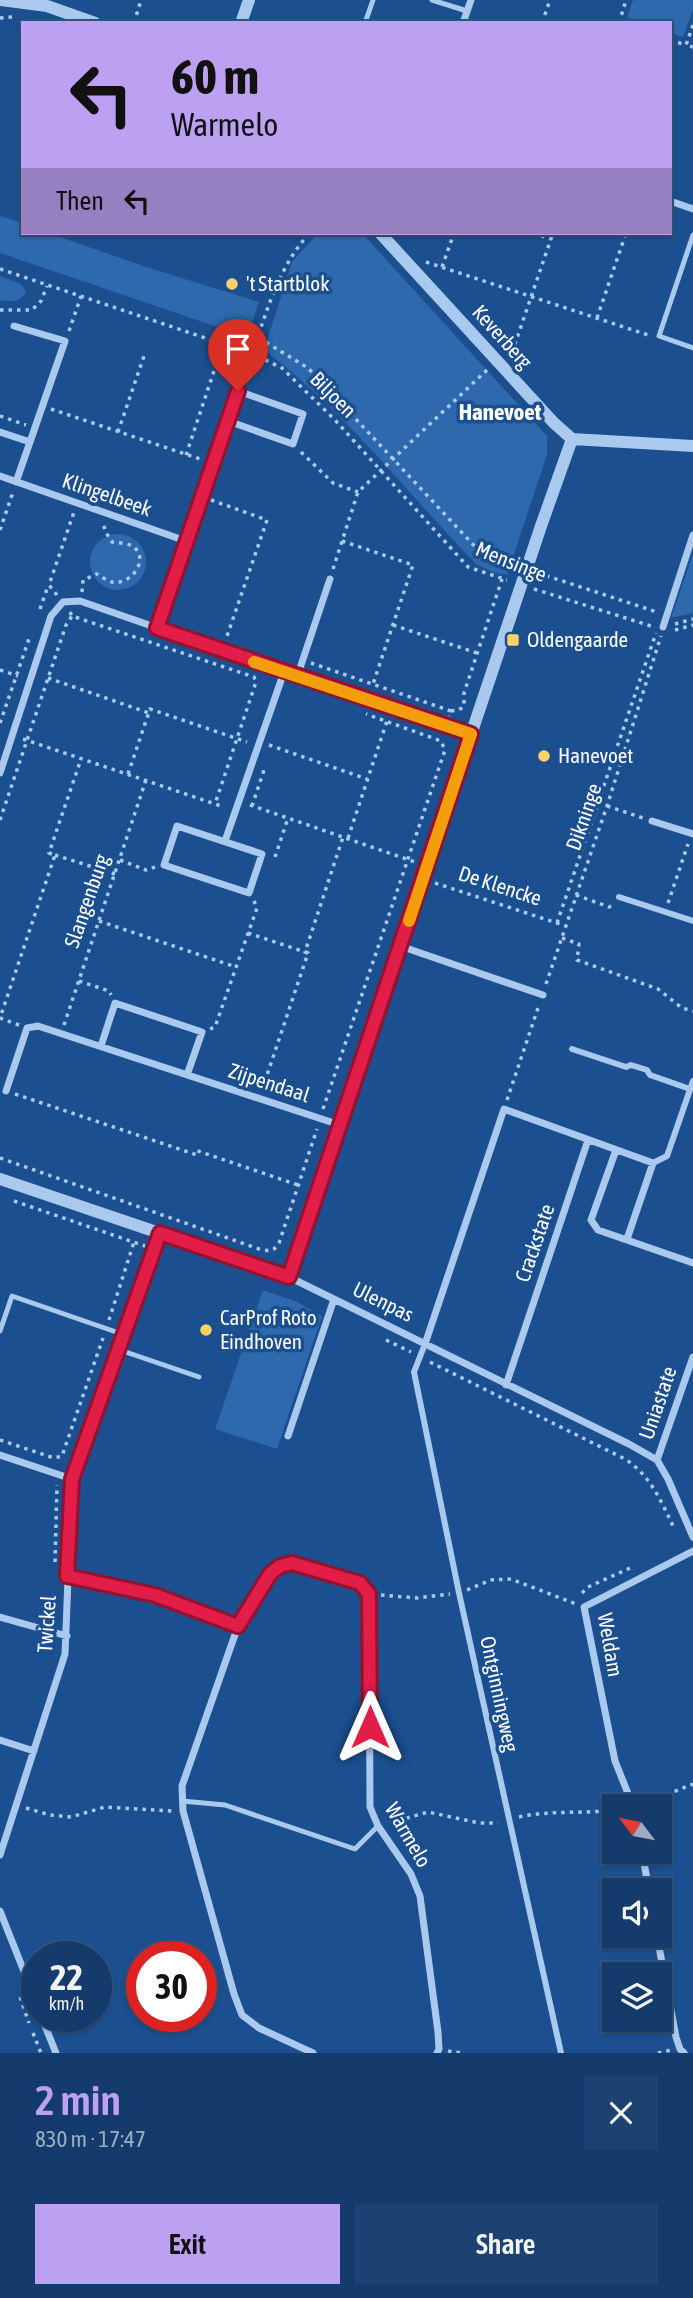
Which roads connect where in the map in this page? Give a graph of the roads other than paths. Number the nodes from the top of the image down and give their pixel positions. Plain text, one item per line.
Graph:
1 (0, 0) edge
2 (249, 0) edge
3 (373, 0) edge
4 (432, 0) edge
5 (471, 0) edge
6 (42, 3) edge
7 (467, 11) junction
8 (90, 21) edge
9 (242, 21) edge
10 (366, 21) edge
11 (464, 21) edge
12 (672, 202) edge
13 (693, 209) edge
14 (382, 235) edge
15 (693, 235) edge
16 (14, 326) dead end
17 (693, 348) edge
18 (228, 421) junction
19 (0, 432) edge
20 (572, 439) junction
21 (30, 442) junction
22 (693, 446) edge
23 (0, 476) edge
24 (16, 482) junction
25 (693, 535) edge
26 (186, 541) junction
27 (330, 579) road end
28 (660, 626) road end
29 (157, 628) junction
30 (284, 673) junction
31 (297, 677) junction
32 (471, 734) junction
33 (4, 751) edge
34 (0, 773) edge
35 (652, 821) road end
36 (692, 834) edge
37 (225, 841) junction
38 (619, 897) road end
39 (693, 921) edge
40 (400, 946) junction
41 (543, 995) road end
42 (100, 1046) junction
43 (572, 1049) dead end
44 (187, 1075) junction
45 (693, 1081) edge
46 (690, 1089) junction
47 (6, 1091) road end
48 (340, 1125) junction
49 (588, 1140) junction
50 (616, 1150) junction
51 (653, 1163) junction
52 (0, 1179) edge
53 (160, 1233) junction
54 (627, 1239) junction
55 (693, 1263) edge
56 (289, 1277) junction
57 (334, 1299) junction
58 (0, 1331) edge
59 (122, 1334) junction
60 (425, 1344) junction
61 (117, 1349) junction
62 (693, 1357) edge
63 (199, 1377) dead end
64 (506, 1385) junction
65 (288, 1436) dead end
66 (0, 1455) edge
67 (657, 1460) junction
68 (72, 1479) junction
69 (693, 1537) edge
70 (693, 1551) edge
71 (67, 1576) junction
72 (0, 1616) edge
73 (238, 1626) junction
74 (67, 1636) junction
75 (0, 1740) edge
76 (34, 1751) junction
77 (631, 1794) edge
78 (182, 1801) junction
79 (378, 1826) junction
80 (0, 1855) edge
81 (0, 1911) edge
82 (659, 1948) edge
83 (21, 1964) edge
84 (47, 2032) edge
85 (56, 2053) edge
86 (313, 2053) edge
87 (437, 2053) edge
88 (561, 2053) edge
89 (684, 2053) edge

1 - 6 street
2 - 9 street
3 - 10 lane
4 - 7 lane
5 - 7 street
6 - 8 street
7 - 11 street
12 - 13 street
14 - 20 street, Keverberg
15 - 17 lane
16 - 21 street
18 - 18 street
18 - 26 street
19 - 21 street
20 - 22 street
20 - 32 street
21 - 24 street
23 - 24 street, Klingelbeek
24 - 26 street, Klingelbeek
25 - 28 street
26 - 29 street
27 - 31 street
29 - 30 street
29 - 33 street
30 - 31 street
30 - 37 street
31 - 32 street
32 - 40 street
33 - 34 street
35 - 36 street
37 - 37 street
38 - 39 street
40 - 41 street
40 - 48 street
42 - 44 street, Zijpendaal
42 - 44 street
42 - 47 street, Zijpendaal
43 - 46 street
44 - 48 street, Zijpendaal
45 - 46 street
46 - 51 street
48 - 56 street
49 - 50 street
49 - 60 street
49 - 64 street, Crackstate
50 - 51 street
50 - 54 street
51 - 54 street
52 - 53 street, Ulenpas
53 - 56 street, Ulenpas
53 - 59 street, Twickel
54 - 55 street
56 - 57 street, Ulenpas
57 - 60 street, Ulenpas
57 - 65 street
58 - 59 lane
59 - 61 street, Twickel
60 - 64 street, Ulenpas
60 - 88 street, Ontginningweg
61 - 63 lane
61 - 68 street, Twickel
62 - 67 street, Uniastate
64 - 67 street, Ulenpas
66 - 68 street
67 - 69 street
68 - 71 street, Twickel
70 - 77 street, Weldam
71 - 73 street
71 - 74 street, Twickel
72 - 74 street
73 - 78 street
73 - 79 street, Warmelo
74 - 76 street, Twickel
75 - 76 street
76 - 80 street, Twickel
78 - 79 lane
78 - 86 street
79 - 87 street, Warmelo
81 - 83 street
82 - 89 street
84 - 85 street

